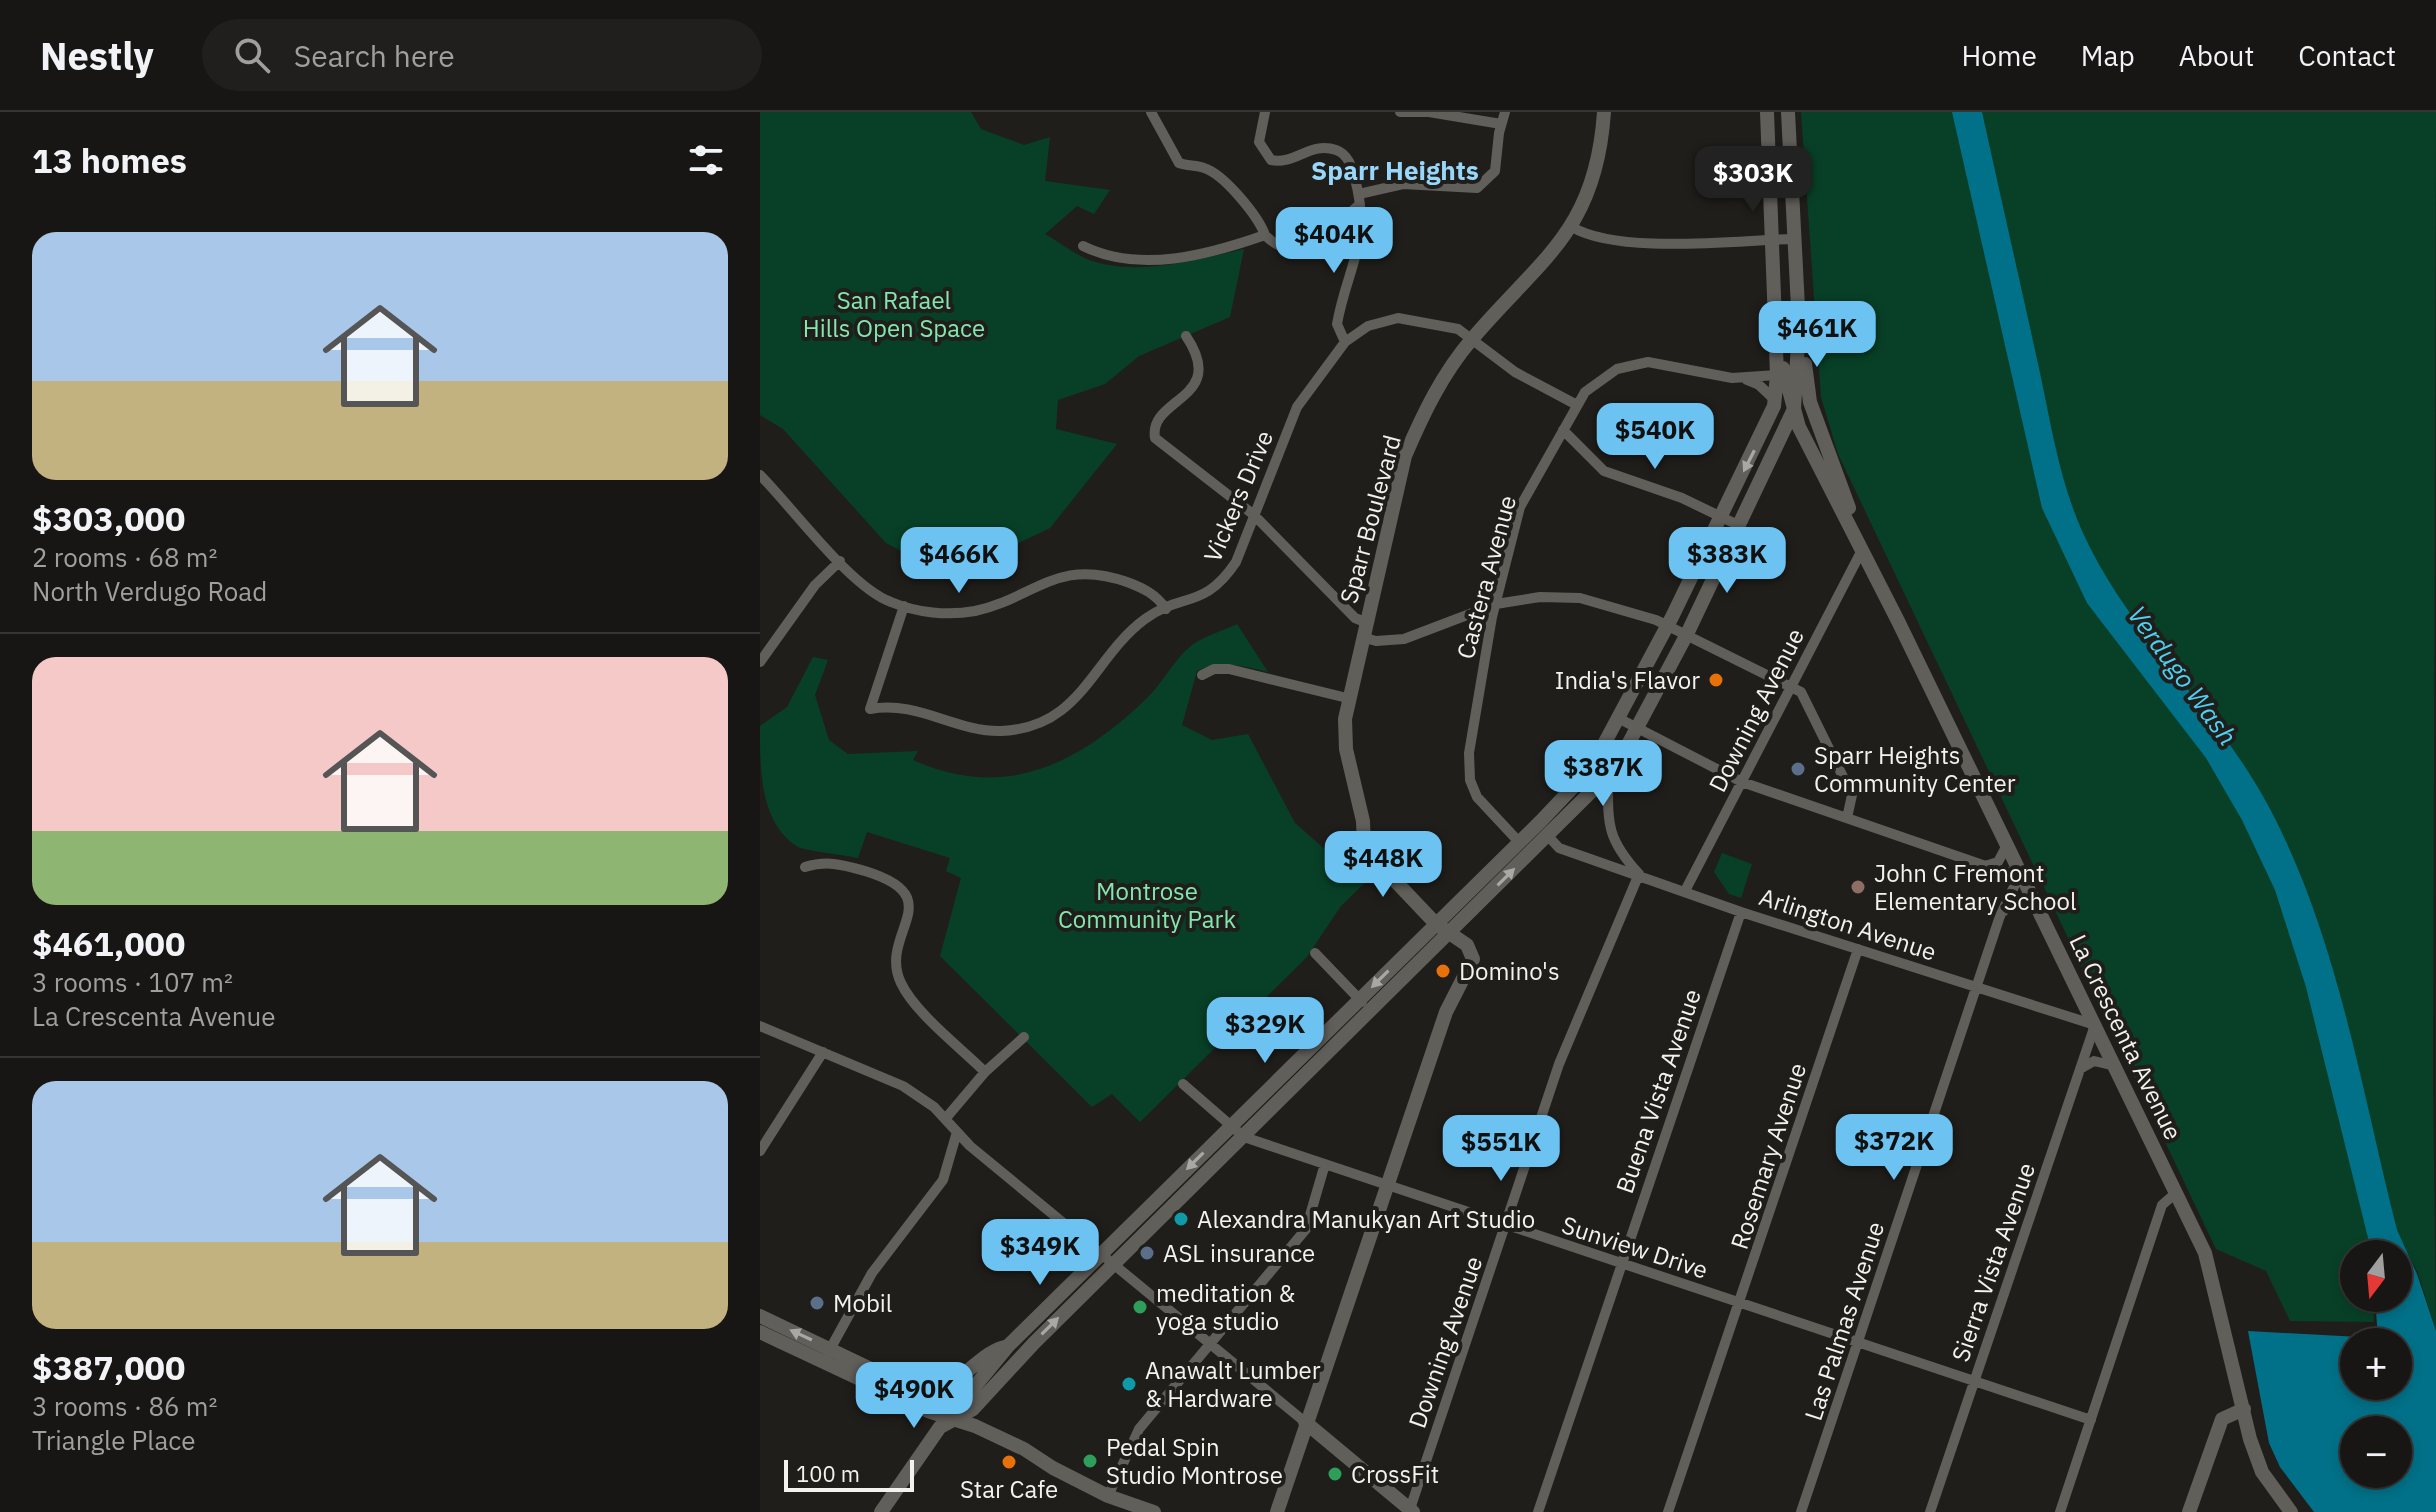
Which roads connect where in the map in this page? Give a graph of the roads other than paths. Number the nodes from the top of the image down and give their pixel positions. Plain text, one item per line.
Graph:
1 (1151, 112) edge
2 (1265, 112) edge
3 (1400, 112) edge
4 (1505, 112) edge
5 (1604, 112) edge
6 (1767, 112) edge
7 (1788, 112) edge
8 (1501, 124) junction
9 (1360, 199) junction
10 (1572, 227) junction
11 (1265, 235) junction
12 (1794, 239) junction
13 (1773, 240) junction
14 (1083, 246) dead end
15 (1775, 324) junction
16 (1799, 327) junction
17 (1186, 336) dead end
18 (1472, 339) junction
19 (1345, 342) junction
20 (1777, 375) junction
21 (1745, 379) junction
22 (1775, 400) junction
23 (1577, 405) junction
24 (1794, 409) junction
25 (1563, 430) junction
26 (760, 475) edge
27 (1254, 515) junction
28 (1721, 517) junction
29 (1740, 526) junction
30 (1862, 550) junction
31 (840, 561) junction
32 (1496, 604) junction
33 (904, 606) junction
34 (1166, 609) junction
35 (1668, 625) junction
36 (1363, 630) junction
37 (1687, 634) junction
38 (760, 662) edge
39 (1202, 675) dead end
40 (1791, 687) junction
41 (1347, 698) junction
42 (1618, 718) junction
43 (1637, 728) junction
44 (1608, 776) junction
45 (1742, 782) junction
46 (1847, 818) junction
47 (1549, 837) junction
48 (1519, 842) junction
49 (2007, 845) junction
50 (1984, 866) junction
51 (805, 867) dead end
52 (2021, 872) junction
53 (1639, 874) junction
54 (1686, 889) junction
55 (2040, 911) junction
56 (1741, 912) junction
57 (2000, 916) junction
58 (1436, 924) junction
59 (1451, 932) junction
60 (1858, 949) junction
61 (1315, 953) dead end
62 (1976, 986) junction
63 (2082, 998) junction
64 (1360, 999) junction
65 (1371, 1012) junction
66 (2061, 1014) junction
67 (2095, 1025) junction
68 (760, 1026) edge
69 (1024, 1037) dead end
70 (823, 1052) junction
71 (2115, 1066) junction
72 (2079, 1071) junction
73 (985, 1072) junction
74 (1183, 1084) dead end
75 (946, 1118) junction
76 (1229, 1128) junction
77 (957, 1132) junction
78 (1244, 1137) junction
79 (760, 1151) edge
80 (1325, 1164) junction
81 (1386, 1183) junction
82 (2177, 1192) junction
83 (1505, 1225) junction
84 (1099, 1254) junction
85 (1620, 1263) junction
86 (1113, 1266) junction
87 (1740, 1303) junction
88 (760, 1316) edge
89 (760, 1332) edge
90 (1858, 1342) junction
91 (1210, 1344) junction
92 (1008, 1346) junction
93 (827, 1356) junction
94 (1020, 1356) junction
95 (1974, 1382) junction
96 (910, 1387) junction
97 (2244, 1409) junction
98 (954, 1418) junction
99 (2091, 1420) junction
100 (1305, 1422) junction
101 (1108, 1496) junction
102 (1411, 1511) edge
103 (881, 1512) edge
104 (1154, 1512) edge
105 (1277, 1512) edge
106 (1538, 1512) edge
107 (1668, 1512) edge
108 (1801, 1512) edge
109 (1930, 1512) edge
110 (2060, 1512) edge
111 (2189, 1512) edge
112 (2291, 1512) edge

1 - 11 street
2 - 9 street
3 - 8 street
4 - 8 street
5 - 10 main road, Sparr Boulevard
6 - 13 main road
7 - 12 main road
8 - 9 street
9 - 11 street
9 - 19 street
10 - 13 street
10 - 18 main road, Sparr Boulevard
11 - 14 street
12 - 13 street
12 - 16 main road
13 - 15 main road
15 - 20 main road
15 - 24 main road, La Crescenta Avenue
16 - 24 main road
16 - 30 main road, La Crescenta Avenue
17 - 27 street
18 - 19 street, Vickers Drive
18 - 23 street, Vickers Drive
18 - 36 main road, Sparr Boulevard
19 - 27 street, Vickers Drive
20 - 21 street, Castera Avenue
20 - 22 main road
21 - 22 street, Castera Avenue
21 - 23 street, Castera Avenue
22 -> 28 main road
23 - 25 street, Castera Avenue
24 - 29 main road
24 - 30 main road, La Crescenta Avenue
25 - 28 street
25 - 32 street, Castera Avenue
26 - 31 street
27 - 34 street, Vickers Drive
27 - 36 street
28 - 29 street
28 - 35 main road
29 - 37 main road
30 - 40 street, Downing Avenue
30 - 49 main road, La Crescenta Avenue
31 - 33 street
31 - 38 street
32 - 35 street
32 - 36 street
32 - 48 street, Castera Avenue
33 - 34 street
33 - 34 street, Vickers Drive
35 - 37 street
35 - 42 main road
36 - 41 main road, Sparr Boulevard
37 - 40 street
37 - 43 main road
39 - 41 street
40 - 45 street, Downing Avenue
40 - 46 street
41 - 58 main road, Sparr Boulevard
42 - 43 street
42 - 48 main road
43 - 44 main road
43 - 45 street
44 - 47 main road
44 - 53 street
45 - 46 street
45 - 54 street, Downing Avenue
46 - 50 street
47 - 53 street, Arlington Avenue
59 -> 47 main road
48 - 58 main road
49 - 50 street
49 - 52 main road, La Crescenta Avenue
50 - 52 street
51 - 73 street
52 - 55 main road, La Crescenta Avenue
52 - 57 street, Las Palmas Avenue
53 - 54 street, Arlington Avenue
53 - 83 street, Downing Avenue
54 - 56 street, Arlington Avenue
55 - 57 street
55 - 63 main road, La Crescenta Avenue
56 - 60 street, Arlington Avenue
56 - 85 street, Buena Vista Avenue
57 - 62 street, Las Palmas Avenue
58 - 59 main road
58 -> 64 main road
59 - 65 main road
59 - 81 main road
60 - 62 street, Arlington Avenue
60 - 87 street, Rosemary Avenue
61 - 64 street
62 - 66 street, Arlington Avenue
62 - 90 street, Las Palmas Avenue
63 - 66 street
63 - 67 main road, La Crescenta Avenue
64 - 65 street
64 - 76 main road
65 - 78 main road
66 - 67 street, Arlington Avenue
67 - 71 main road, La Crescenta Avenue
67 - 72 street, Sierra Vista Avenue
68 - 70 street
69 - 73 street
70 - 75 street
70 - 79 street
71 - 72 street
71 - 82 main road, La Crescenta Avenue
72 - 95 street, Sierra Vista Avenue
73 - 75 street
74 - 76 street, Sunview Drive
75 - 77 street
76 - 78 street, Sunview Drive
76 -> 84 main road
77 - 84 street
77 - 93 street
78 - 80 street, Sunview Drive
78 - 86 main road
80 - 81 street, Sunview Drive
80 - 91 street
81 - 83 street, Sunview Drive
81 - 100 main road
82 - 97 main road, La Crescenta Avenue
82 - 99 street
83 - 85 street, Sunview Drive
83 - 102 street, Downing Avenue
84 - 86 street
84 - 92 main road
85 - 87 street, Sunview Drive
85 - 106 street, Buena Vista Avenue
86 - 91 street
94 -> 86 main road
87 - 90 street, Sunview Drive
87 - 107 street, Rosemary Avenue
93 -> 88 main road
89 - 93 main road
90 - 95 street, Sunview Drive
90 - 108 street, Las Palmas Avenue
91 - 100 street
91 - 101 street
92 - 94 main road
92 - 96 main road
92 - 98 main road
93 - 96 main road
93 - 98 main road
94 - 98 main road
95 - 99 street, Sunview Drive
95 - 109 street, Sierra Vista Avenue
96 - 98 main road
97 - 111 main road
97 - 112 main road, La Crescenta Avenue
98 - 101 main road
98 - 103 main road
99 - 110 street
100 - 102 main road
100 - 105 main road
101 - 104 main road

